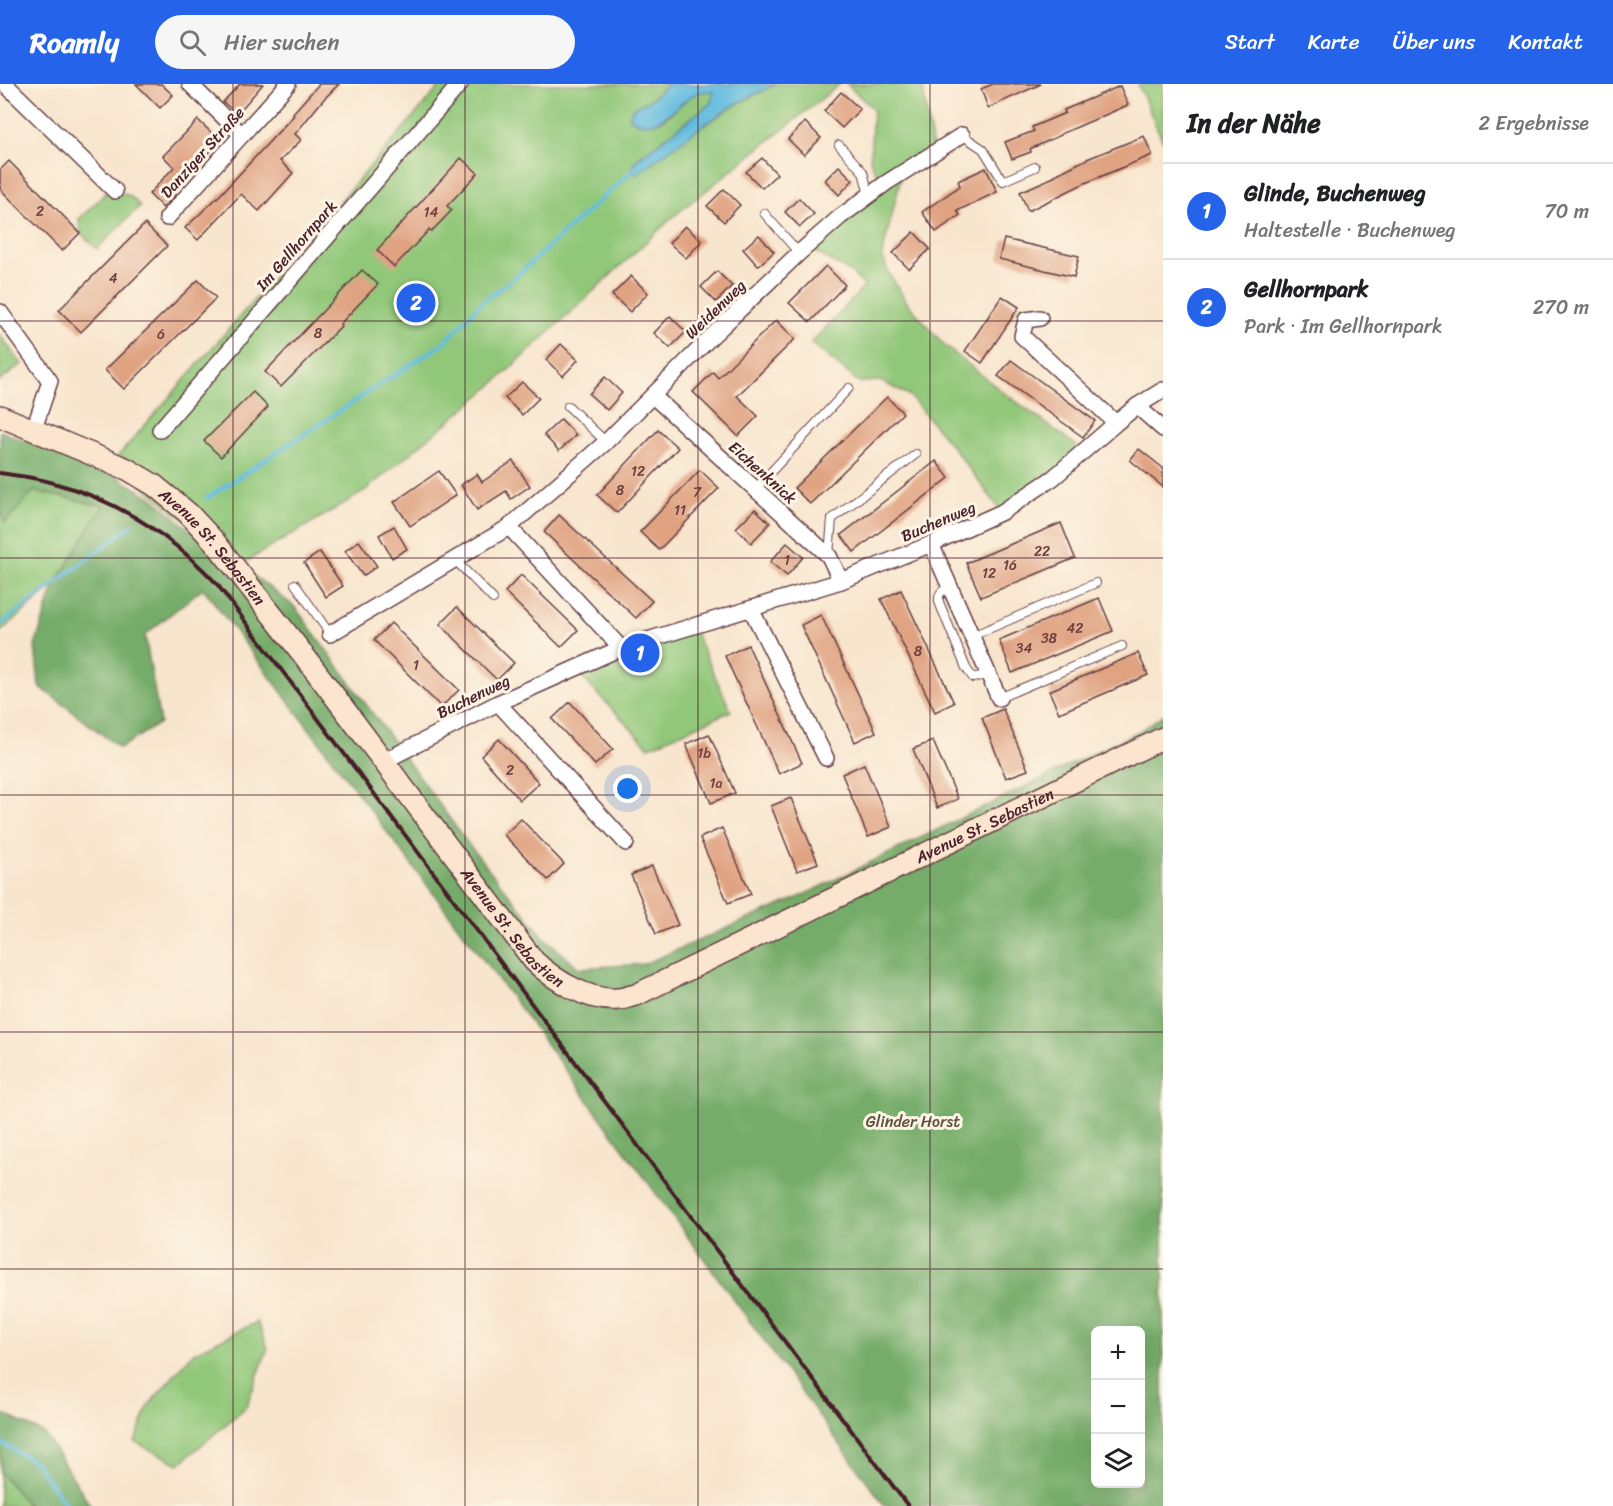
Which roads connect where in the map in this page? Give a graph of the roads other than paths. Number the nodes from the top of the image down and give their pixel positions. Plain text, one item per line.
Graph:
1 (5, 84) edge
2 (190, 84) edge
3 (288, 84) edge
4 (460, 84) edge
5 (242, 135) junction
6 (962, 135) joint
7 (839, 145) dead end
8 (1035, 167) dead end
9 (115, 191) dead end
10 (869, 195) junction
11 (764, 213) dead end
12 (167, 218) dead end
13 (799, 253) junction
14 (0, 312) edge
15 (1040, 318) dead end
16 (849, 388) dead end
17 (1163, 390) edge
18 (653, 396) junction
19 (568, 406) dead end
20 (1137, 406) junction
21 (0, 417) edge
22 (1116, 423) junction
23 (34, 429) junction
24 (1163, 429) edge
25 (160, 430) dead end
26 (606, 442) junction
27 (916, 454) dead end
28 (754, 489) junction
29 (509, 527) junction
30 (932, 544) junction
31 (829, 556) junction
32 (455, 560) junction
33 (841, 580) junction
34 (295, 584) dead end
35 (1096, 584) dead end
36 (950, 587) junction
37 (493, 600) dead end
38 (752, 609) junction
39 (330, 634) joint
40 (972, 636) junction
41 (1122, 646) dead end
42 (621, 648) junction
43 (989, 674) junction
44 (999, 698) joint
45 (498, 702) junction
46 (1163, 738) edge
47 (826, 758) dead end
48 (382, 762) junction
49 (626, 843) dead end

1 - 9 street
2 - 5 street
3 - 5 street, Danziger Straße
4 - 25 street, Im Gellhornpark
5 - 12 street, Danziger Straße
6 - 8 lane
6 - 10 street, Weidenweg
7 - 10 lane
10 - 13 street, Weidenweg
11 - 13 lane
13 - 18 street, Weidenweg
14 - 23 street
15 - 22 street
16 - 28 lane
17 - 20 street, Buchenweg
18 - 26 street, Weidenweg
18 - 28 street, Eichenknick
19 - 26 lane
20 - 22 street, Buchenweg
20 - 24 street
21 - 23 main road, Avenue St. Sebastien
22 - 30 street, Buchenweg
23 - 48 main road, Avenue St. Sebastien
26 - 29 street, Weidenweg
27 - 31 lane
28 - 31 street, Eichenknick
29 - 32 street, Weidenweg
29 - 42 street
30 - 33 street, Buchenweg
30 - 36 street
31 - 33 street, Eichenknick
32 - 37 lane
32 - 39 street, Weidenweg
33 - 38 street, Buchenweg
34 - 39 lane
35 - 40 lane
36 - 40 street
36 - 43 lane
38 - 42 street, Buchenweg
38 - 47 street
40 - 43 street
41 - 44 lane
42 - 45 street, Buchenweg
43 - 44 street
45 - 48 street, Buchenweg
45 - 49 street
46 - 48 main road, Avenue St. Sebastien

